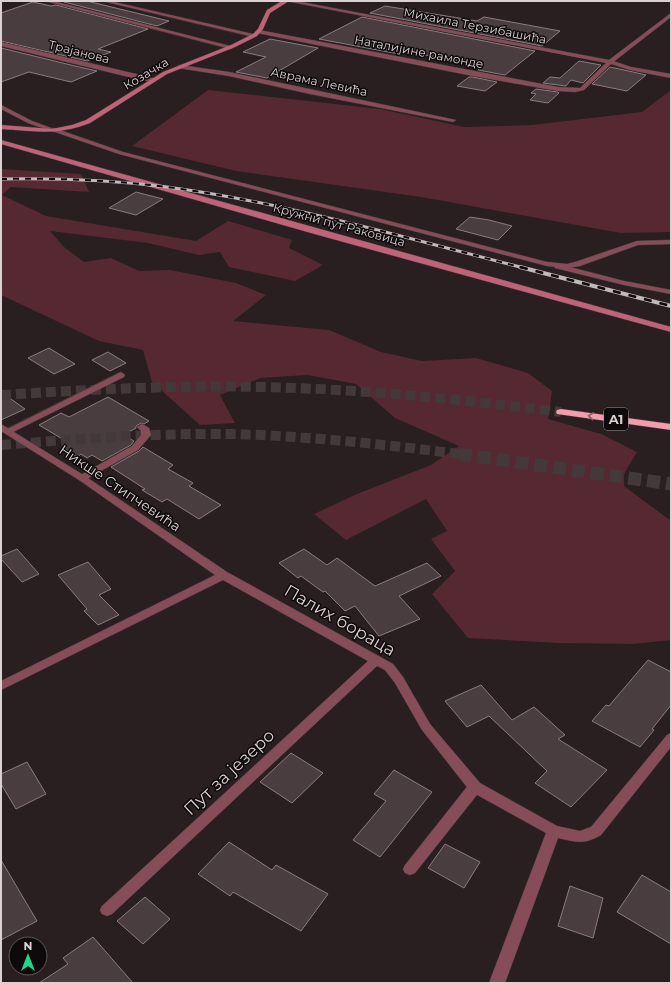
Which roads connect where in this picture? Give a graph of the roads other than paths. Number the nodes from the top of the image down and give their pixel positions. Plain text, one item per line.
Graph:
1 (47, 1) edge
2 (104, 1) edge
3 (287, 1) edge
4 (671, 15) edge
5 (257, 34) junction
6 (1, 44) edge
7 (231, 47) junction
8 (610, 62) junction
9 (180, 67) junction
10 (671, 76) edge
11 (153, 80) junction
12 (1, 107) edge
13 (453, 120) dead end
14 (1, 127) edge
15 (54, 130) junction
16 (1, 142) edge
17 (671, 242) edge
18 (558, 266) junction
19 (671, 292) edge
20 (671, 330) edge
21 (121, 375) dead end
22 (561, 412) tunnel mouth
23 (142, 427) dead end
24 (671, 427) edge
25 (5, 429) edge
26 (82, 478) junction
27 (223, 575) junction
28 (376, 660) junction
29 (1, 686) edge
30 (671, 738) edge
31 (475, 787) junction
32 (554, 831) junction
33 (410, 869) dead end
34 (107, 910) dead end
35 (497, 983) edge

1 - 7 street
2 - 5 street, Наталијине рамонде
3 - 5 main road
3 - 8 street, Михаила Терзибашића
4 - 8 street
5 - 7 main road, Козачка
5 - 8 street, Наталијине рамонде
6 - 11 street, Трајанова
7 - 9 main road, Козачка
8 - 10 street, Михаила Терзибашића
9 - 11 main road, Козачка
9 - 13 street, Аврама Левића
11 - 15 main road, Козачка
12 - 15 street
14 - 15 main road, Козачка
15 - 18 street
16 - 20 main road, Кружни пут Раковица
17 - 18 street
18 - 19 street
21 - 25 street
24 -> 22 highway, A1
23 - 26 street
25 - 26 street, Никше Стипчевића
26 - 27 street, Никше Стипчевића
27 - 28 street, Палих бораца
27 - 29 street
28 - 31 street, Палих бораца
28 - 34 street, Пут за језеро
30 - 32 street, Палих бораца
31 - 32 street, Палих бораца
31 - 33 street
32 - 35 street

